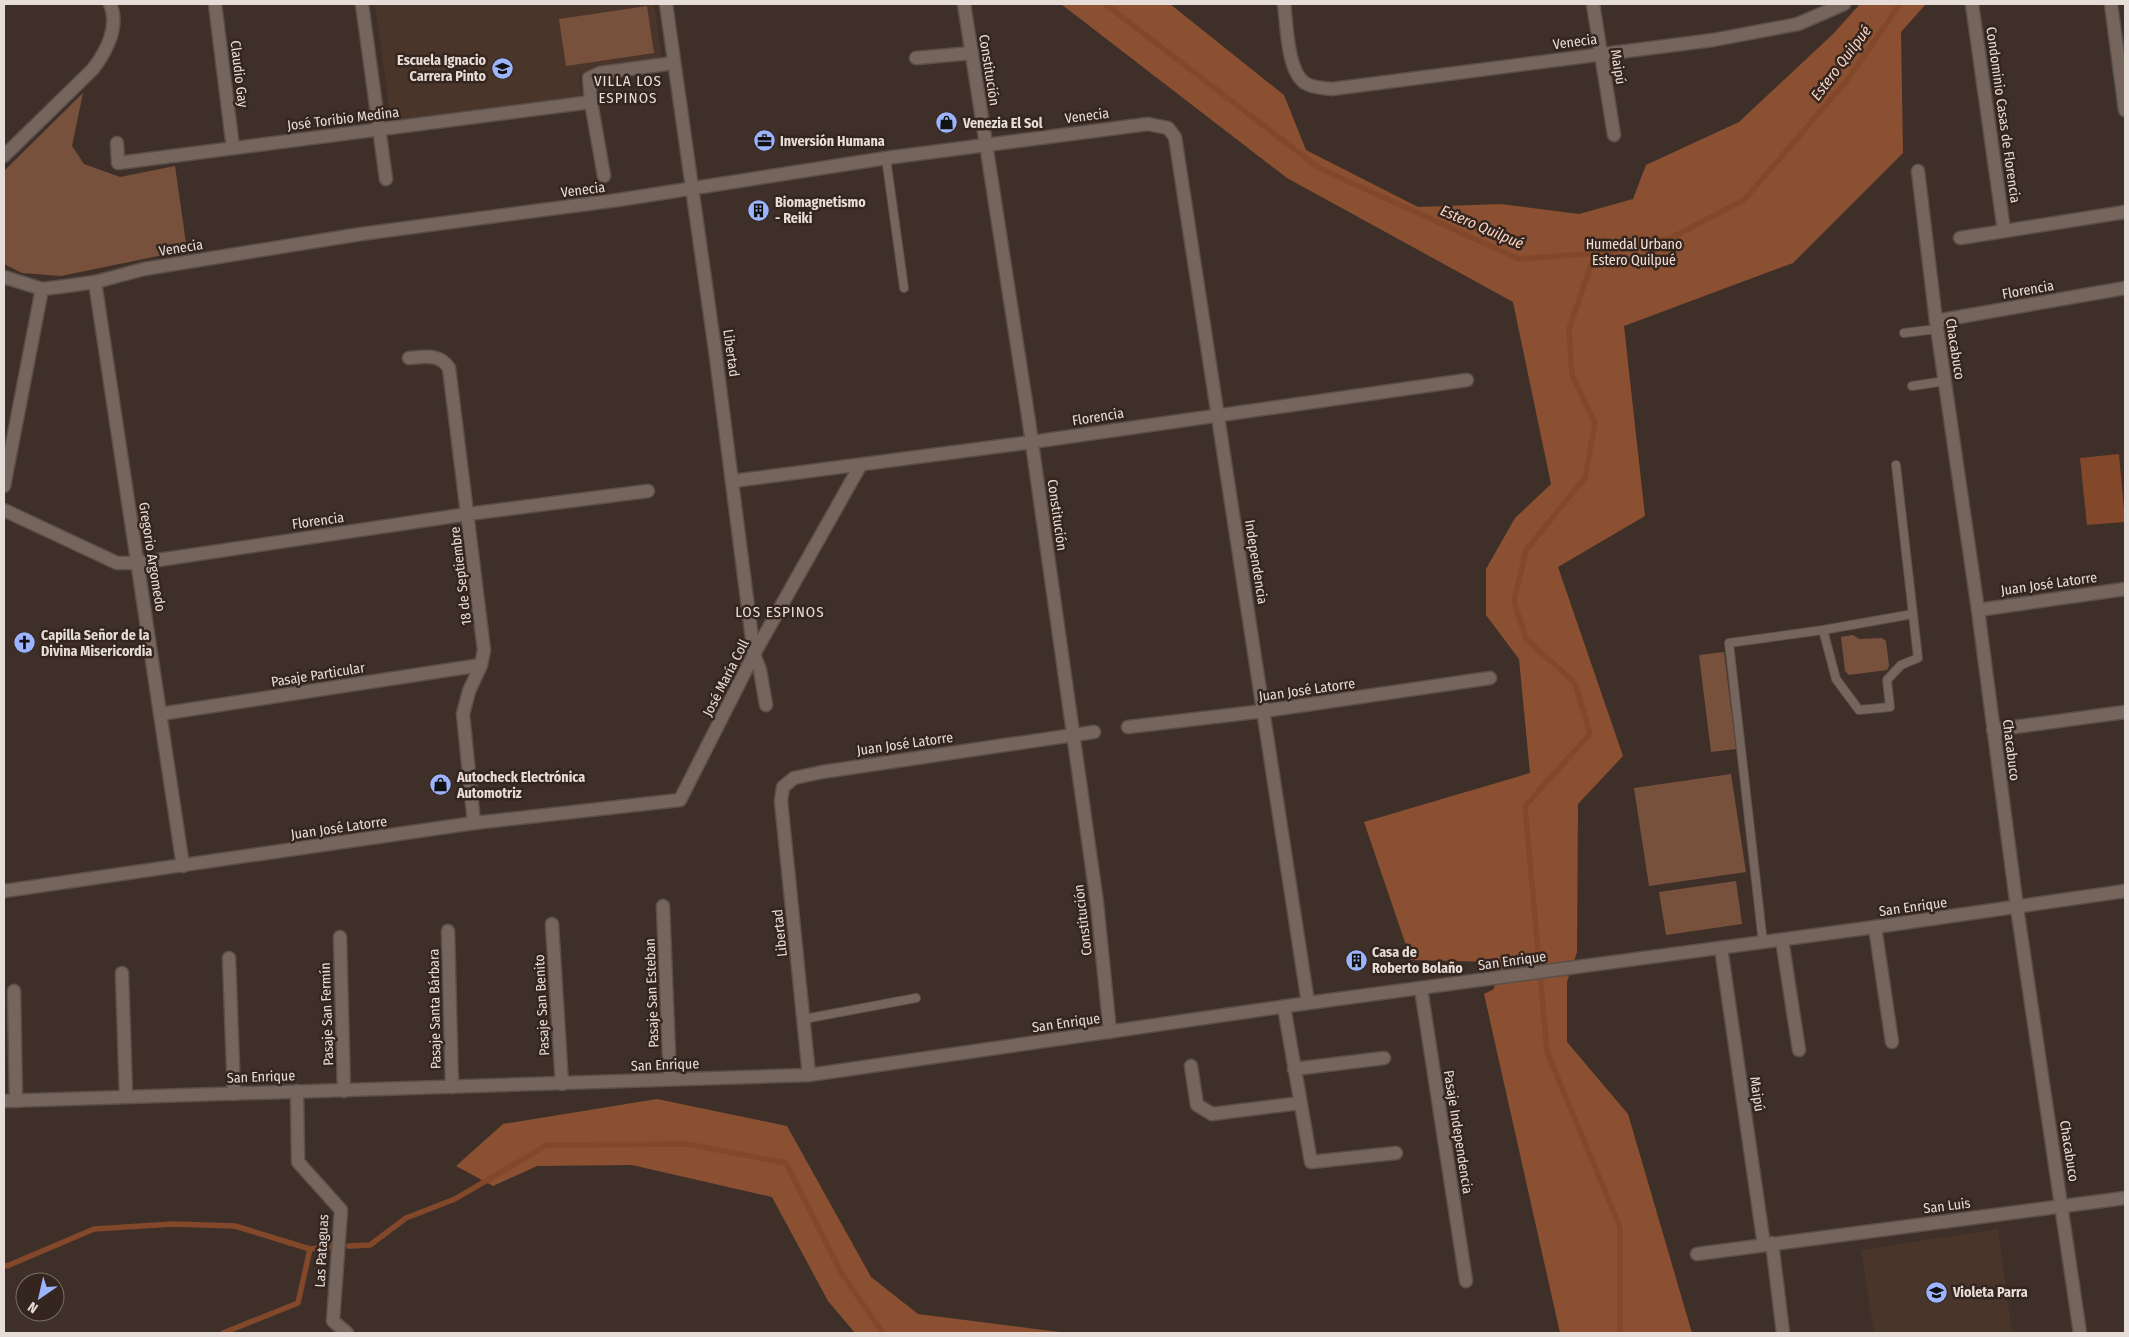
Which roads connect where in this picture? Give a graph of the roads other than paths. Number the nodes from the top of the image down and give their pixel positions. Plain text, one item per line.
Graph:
1 (110, 4) edge
2 (215, 4) edge
3 (362, 4) edge
4 (666, 4) edge
5 (964, 4) edge
6 (1284, 4) edge
7 (1593, 4) edge
8 (1844, 4) edge
9 (1972, 4) edge
10 (2111, 4) edge
11 (972, 53) junction
12 (1600, 54) junction
13 (916, 58) dead end
14 (674, 63) junction
15 (591, 102) junction
16 (2125, 110) edge
17 (1168, 128) joint
18 (380, 129) junction
19 (1614, 135) dead end
20 (116, 143) dead end
21 (986, 144) junction
22 (233, 148) junction
23 (4, 156) edge
24 (886, 158) junction
25 (1918, 171) dead end
26 (604, 176) dead end
27 (386, 179) dead end
28 (692, 188) junction
29 (2125, 212) edge
30 (2004, 231) junction
31 (1960, 238) dead end
32 (4, 277) edge
33 (95, 282) junction
34 (42, 288) junction
35 (904, 288) dead end
36 (2125, 288) edge
37 (1936, 325) junction
38 (1904, 333) dead end
39 (409, 358) dead end
40 (1467, 380) dead end
41 (1945, 381) junction
42 (1912, 386) dead end
43 (1218, 415) junction
44 (1032, 442) junction
45 (1896, 465) dead end
46 (860, 466) junction
47 (733, 481) junction
48 (4, 486) edge
49 (648, 491) dead end
50 (4, 510) edge
51 (468, 514) junction
52 (138, 563) junction
53 (2125, 589) edge
54 (1978, 610) junction
55 (1913, 614) junction
56 (1823, 630) junction
57 (754, 654) junction
58 (481, 665) junction
59 (1490, 678) dead end
60 (766, 705) dead end
61 (1264, 711) junction
62 (2125, 712) edge
63 (160, 714) junction
64 (1128, 727) dead end
65 (1993, 730) junction
66 (1094, 732) dead end
67 (1072, 736) junction
68 (783, 787) joint
69 (680, 800) joint
70 (474, 824) junction
71 (183, 866) junction
72 (4, 891) edge
73 (2125, 891) edge
74 (663, 906) dead end
75 (2016, 908) junction
76 (552, 924) dead end
77 (1875, 927) junction
78 (448, 931) dead end
79 (340, 937) dead end
80 (1782, 940) junction
81 (1763, 942) junction
82 (1721, 948) junction
83 (230, 958) dead end
84 (122, 973) dead end
85 (1421, 989) junction
86 (14, 991) dead end
87 (916, 998) dead end
88 (1308, 1003) junction
89 (1284, 1007) junction
90 (804, 1019) junction
91 (1110, 1032) junction
92 (1892, 1042) dead end
93 (1799, 1050) dead end
94 (1384, 1058) dead end
95 (1191, 1066) dead end
96 (1294, 1069) junction
97 (809, 1075) junction
98 (670, 1079) junction
99 (562, 1084) junction
100 (452, 1087) junction
101 (297, 1091) junction
102 (344, 1091) junction
103 (234, 1094) junction
104 (126, 1096) junction
105 (10, 1101) edge
106 (1300, 1103) junction
107 (1396, 1153) dead end
108 (2125, 1198) edge
109 (2062, 1206) junction
110 (1768, 1244) junction
111 (1697, 1254) dead end
112 (1466, 1281) dead end
113 (347, 1333) edge
114 (1783, 1333) edge
115 (2080, 1333) edge

1 - 23 street
2 - 22 street, Claudio Gay
3 - 18 street
4 - 14 street, Libertad
5 - 11 street, Constitución
6 - 12 street, Venecia
7 - 12 street, Maipú
8 - 12 street, Venecia
9 - 30 street, Condominio Casas de Florencia
10 - 16 street
11 - 13 street
11 - 21 street, Constitución
12 - 19 street, Maipú
14 - 15 street
14 - 28 street, Libertad
15 - 18 street, José Toribio Medina
15 - 26 street
17 - 21 street, Venecia
17 - 43 street, Independencia
18 - 22 street, José Toribio Medina
18 - 27 street
20 - 22 street, José Toribio Medina
21 - 24 street, Venecia
21 - 44 street, Constitución
24 - 28 street, Venecia
24 - 35 lane
25 - 37 street, Chacabuco
28 - 33 street, Venecia
28 - 47 street, Libertad
29 - 30 street
30 - 31 street
32 - 34 street, Venecia
33 - 34 street, Venecia
33 - 52 street, Gregorio Argomedo
34 - 48 street
36 - 37 street, Florencia
37 - 38 lane
37 - 41 street, Chacabuco
39 - 51 street, 18 de Septiembre
40 - 43 street, Florencia
41 - 42 lane
41 - 54 street, Chacabuco
43 - 44 street, Florencia
43 - 61 street, Independencia
44 - 46 street, Florencia
44 - 67 street, Constitución
45 - 55 lane
46 - 47 street, Florencia
46 - 57 street, José María Coll
47 - 57 street, Libertad
49 - 51 street, Florencia
50 - 52 street, Florencia
51 - 52 street, Florencia
51 - 58 street, 18 de Septiembre
52 - 63 street, Gregorio Argomedo
53 - 54 street, Juan José Latorre
54 - 65 street, Chacabuco
55 - 56 lane
55 - 56 lane
56 - 81 lane
57 - 60 street, Libertad
57 - 69 street, José María Coll
58 - 63 street, Pasaje Particular
58 - 70 street, 18 de Septiembre
59 - 61 street, Juan José Latorre
61 - 64 street, Juan José Latorre
61 - 88 street, Independencia
62 - 65 street
63 - 71 street, Gregorio Argomedo
65 - 75 street, Chacabuco
66 - 67 street, Juan José Latorre
67 - 68 street, Juan José Latorre
67 - 91 street, Constitución
68 - 90 street, Libertad
69 - 70 street, Juan José Latorre
70 - 71 street, Juan José Latorre
71 - 72 street, Juan José Latorre
73 - 75 street, San Enrique
74 - 98 street, Pasaje San Esteban
75 - 77 street, San Enrique
75 - 109 street, Chacabuco
76 - 99 street, Pasaje San Benito
77 - 80 street, San Enrique
77 - 92 street
78 - 100 street, Pasaje Santa Bárbara
79 - 102 street, Pasaje San Fermín
80 - 81 street, San Enrique
80 - 93 street
81 - 82 street, San Enrique
82 - 85 street, San Enrique
82 - 110 street, Maipú
83 - 103 street
84 - 104 street
85 - 88 street, San Enrique
85 - 112 street, Pasaje Independencia
86 - 105 street
87 - 90 lane
88 - 89 street, San Enrique
89 - 91 street, San Enrique
89 - 96 street
90 - 97 street, Libertad
91 - 97 street, San Enrique
94 - 96 street
95 - 106 street
96 - 106 street
97 - 98 street, San Enrique
98 - 99 street, San Enrique
99 - 100 street, San Enrique
100 - 102 street, San Enrique
101 - 102 street, San Enrique
101 - 103 street, San Enrique
101 - 113 street, Las Pataguas
103 - 104 street, San Enrique
104 - 105 street, San Enrique
106 - 107 street
108 - 109 street, San Luis
109 - 110 street, San Luis
109 - 115 street, Chacabuco
110 - 111 street, San Luis
110 - 114 street

